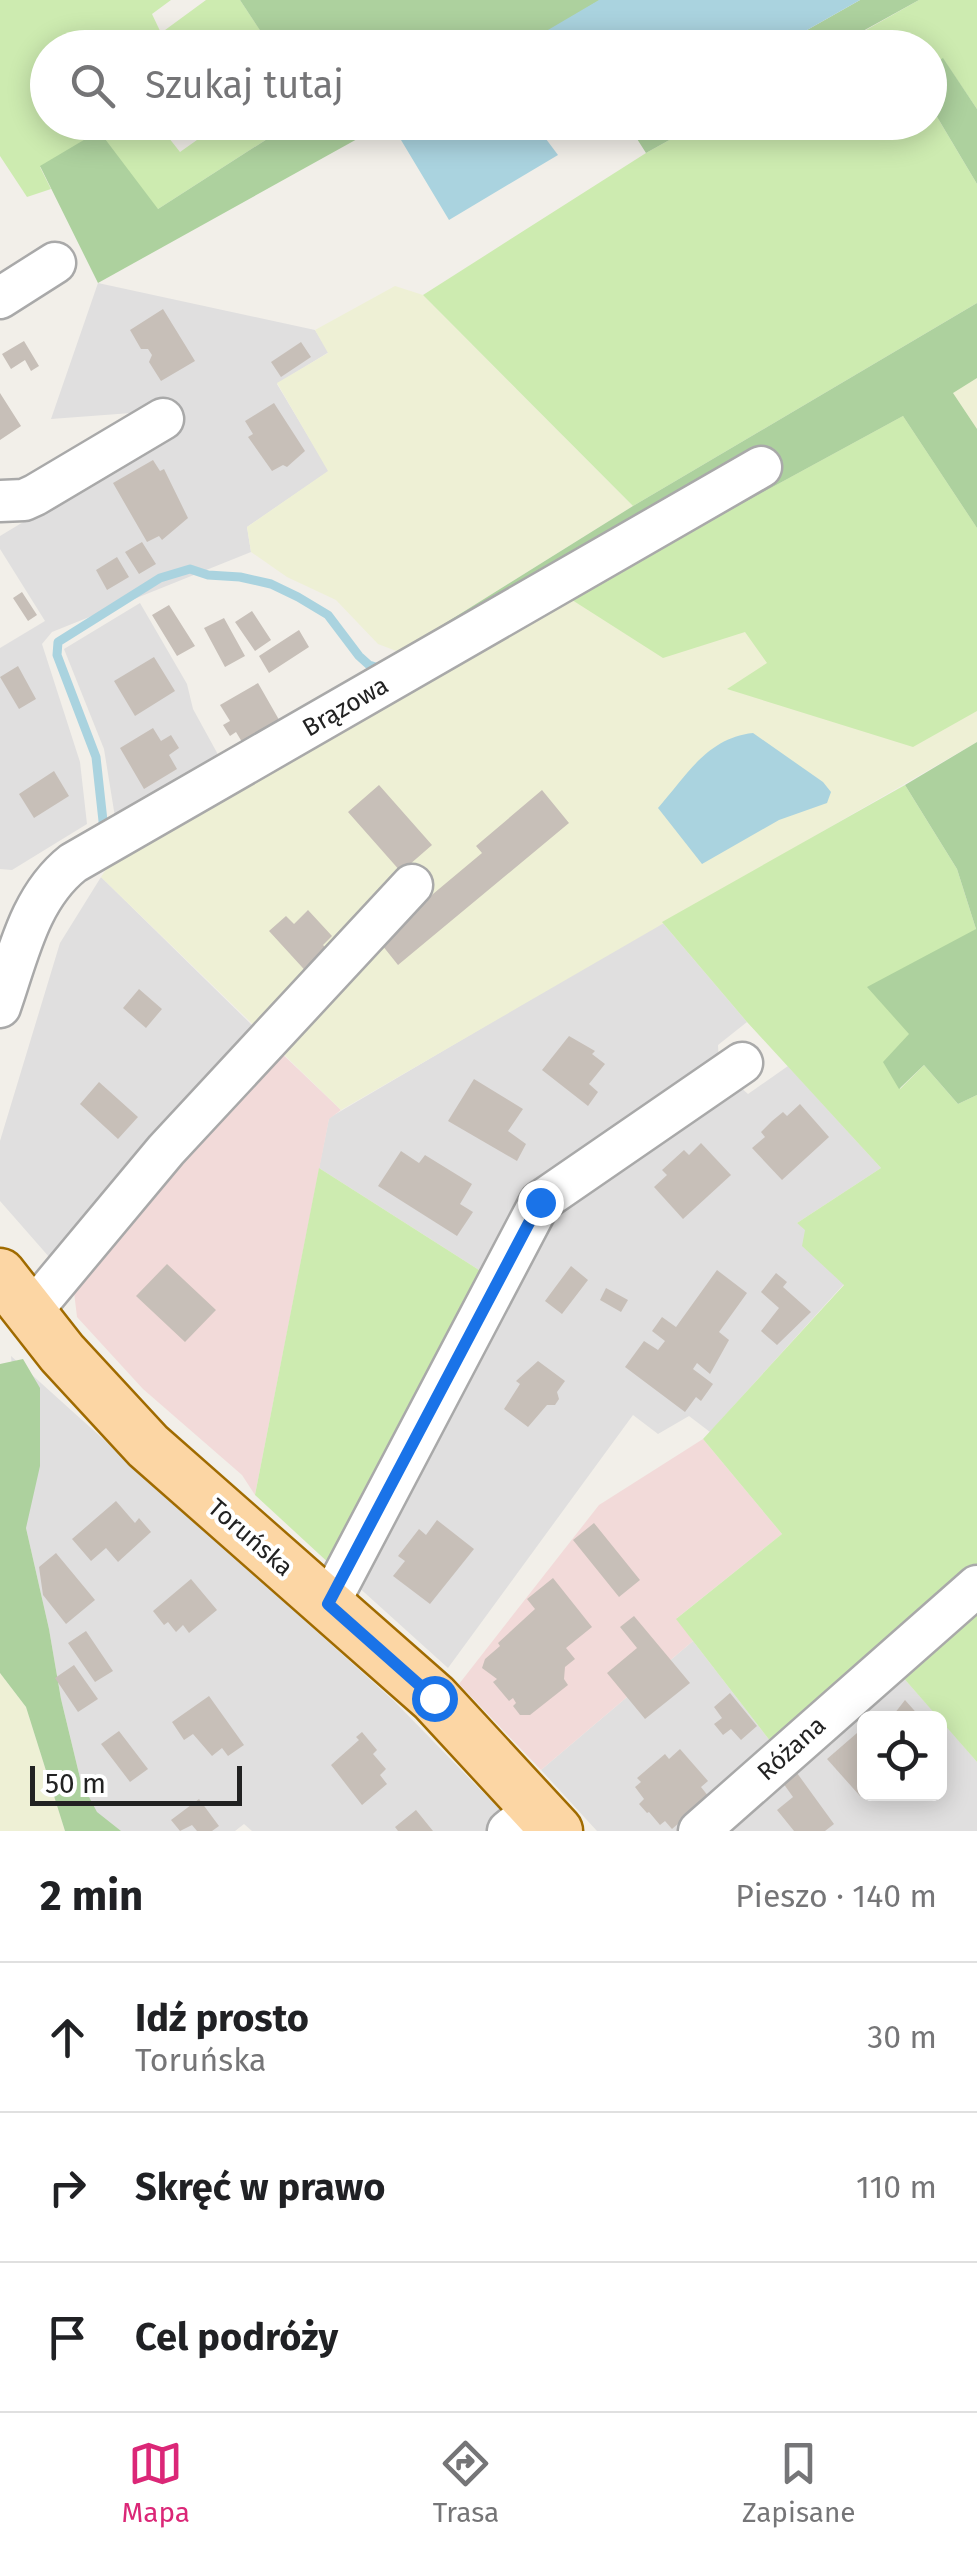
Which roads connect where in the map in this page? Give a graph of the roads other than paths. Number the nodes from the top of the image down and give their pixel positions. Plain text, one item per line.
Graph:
1 (55, 263) dead end
2 (0, 298) edge
3 (163, 419) dead end
4 (761, 467) dead end
5 (0, 501) edge
6 (412, 885) dead end
7 (0, 1008) edge
8 (742, 1063) dead end
9 (0, 1274) edge
10 (30, 1313) junction
11 (977, 1586) edge
12 (328, 1604) junction
13 (534, 1823) edge
14 (699, 1831) edge

1 - 2 street
3 - 5 street
4 - 7 street, Brązowa
6 - 10 street
8 - 12 street
9 - 10 main road, Toruńska
10 - 12 main road, Toruńska
11 - 14 street, Różana
12 - 13 main road, Toruńska

